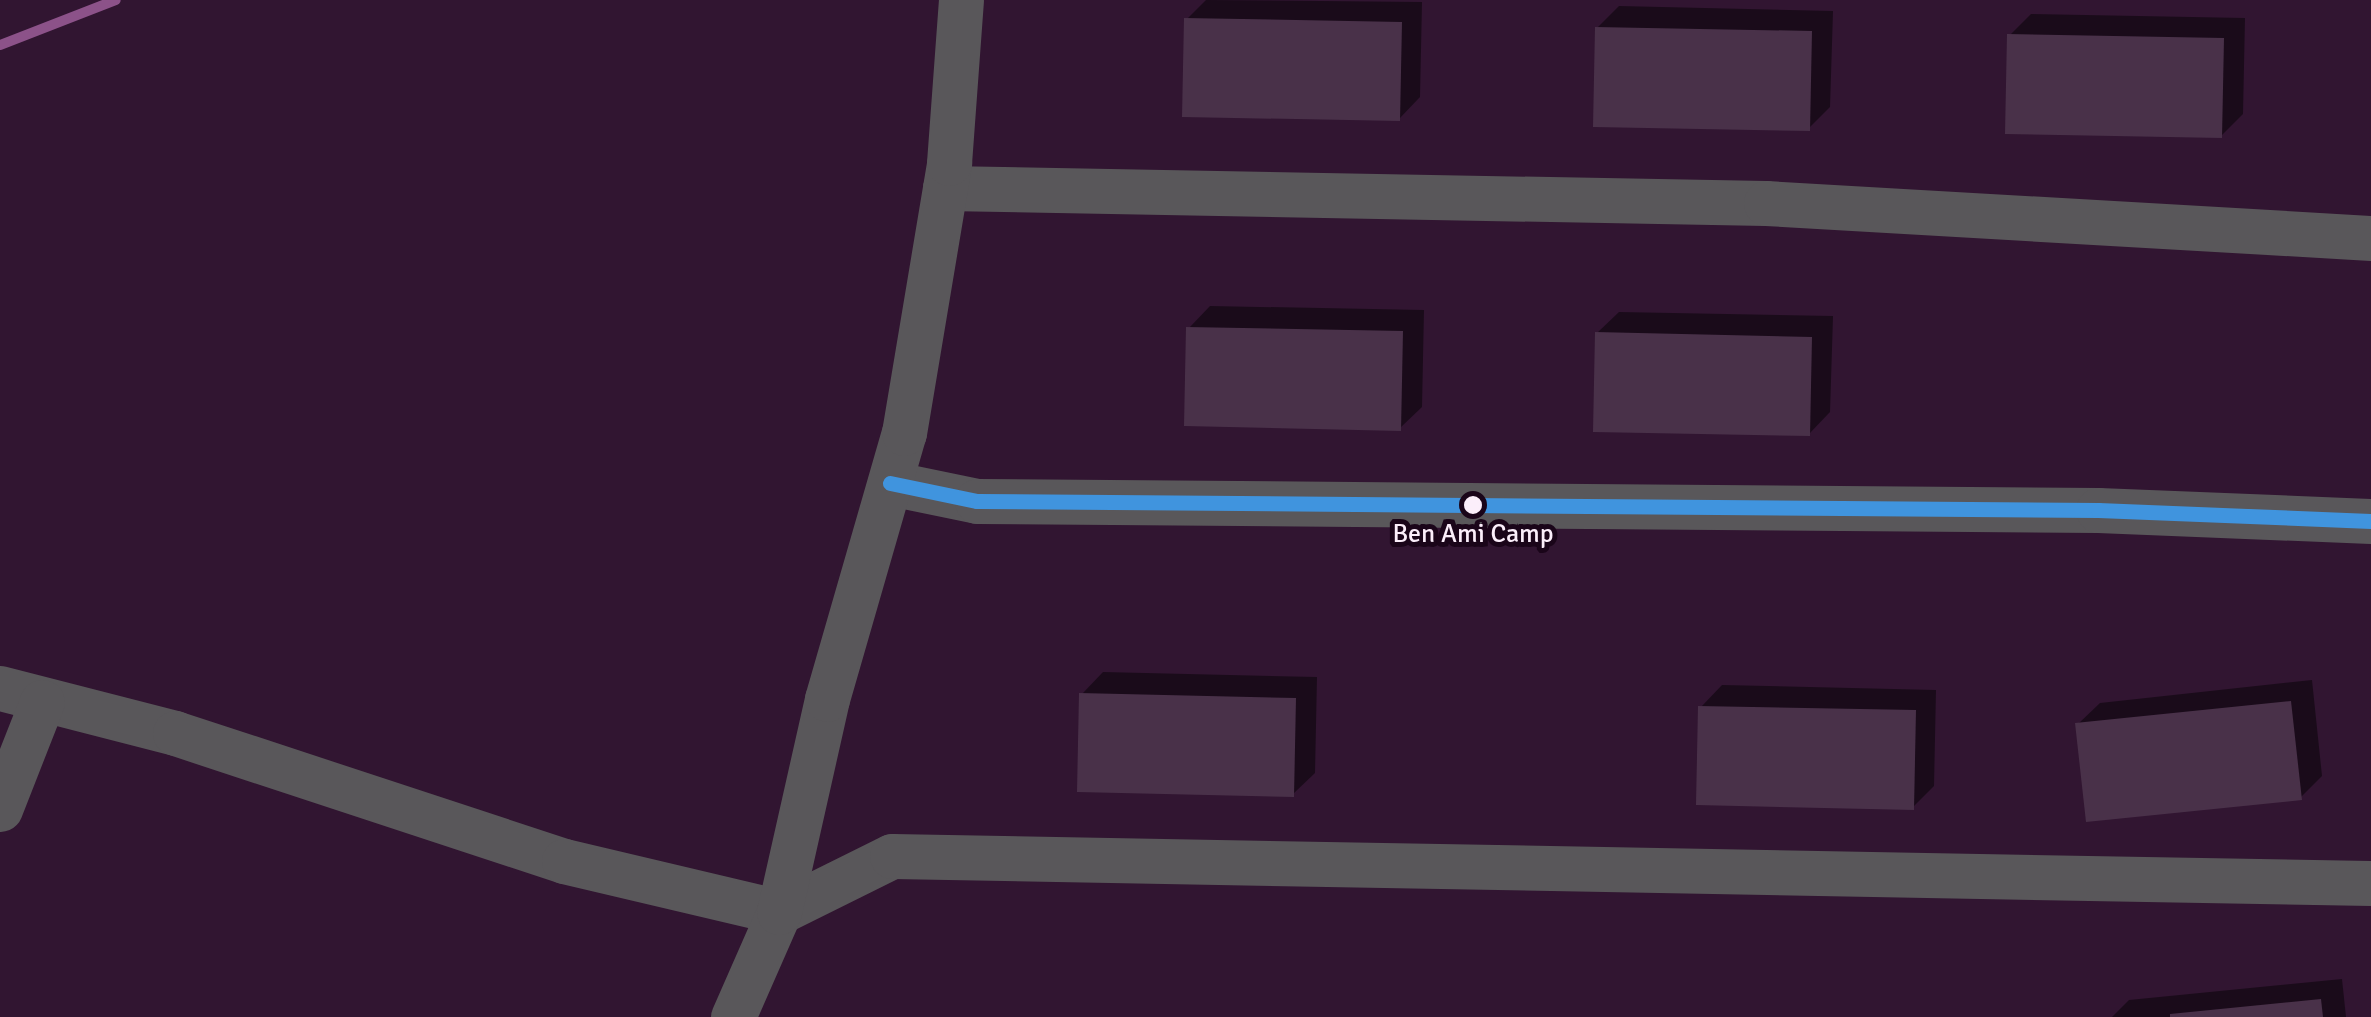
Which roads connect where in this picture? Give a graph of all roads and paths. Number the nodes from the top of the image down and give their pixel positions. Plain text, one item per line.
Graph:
1 (961, 0) edge
2 (945, 188) junction
3 (2371, 238) edge
4 (890, 483) junction
5 (2371, 522) edge
6 (0, 688) edge
7 (42, 702) junction
8 (0, 809) edge
9 (2371, 884) edge
10 (778, 912) junction
11 (733, 1017) edge

1 - 2 street
2 - 3 street
2 - 4 street
4 - 5 street
4 - 10 street
6 - 7 street
7 - 8 street
7 - 10 street
9 - 10 street
10 - 11 street

